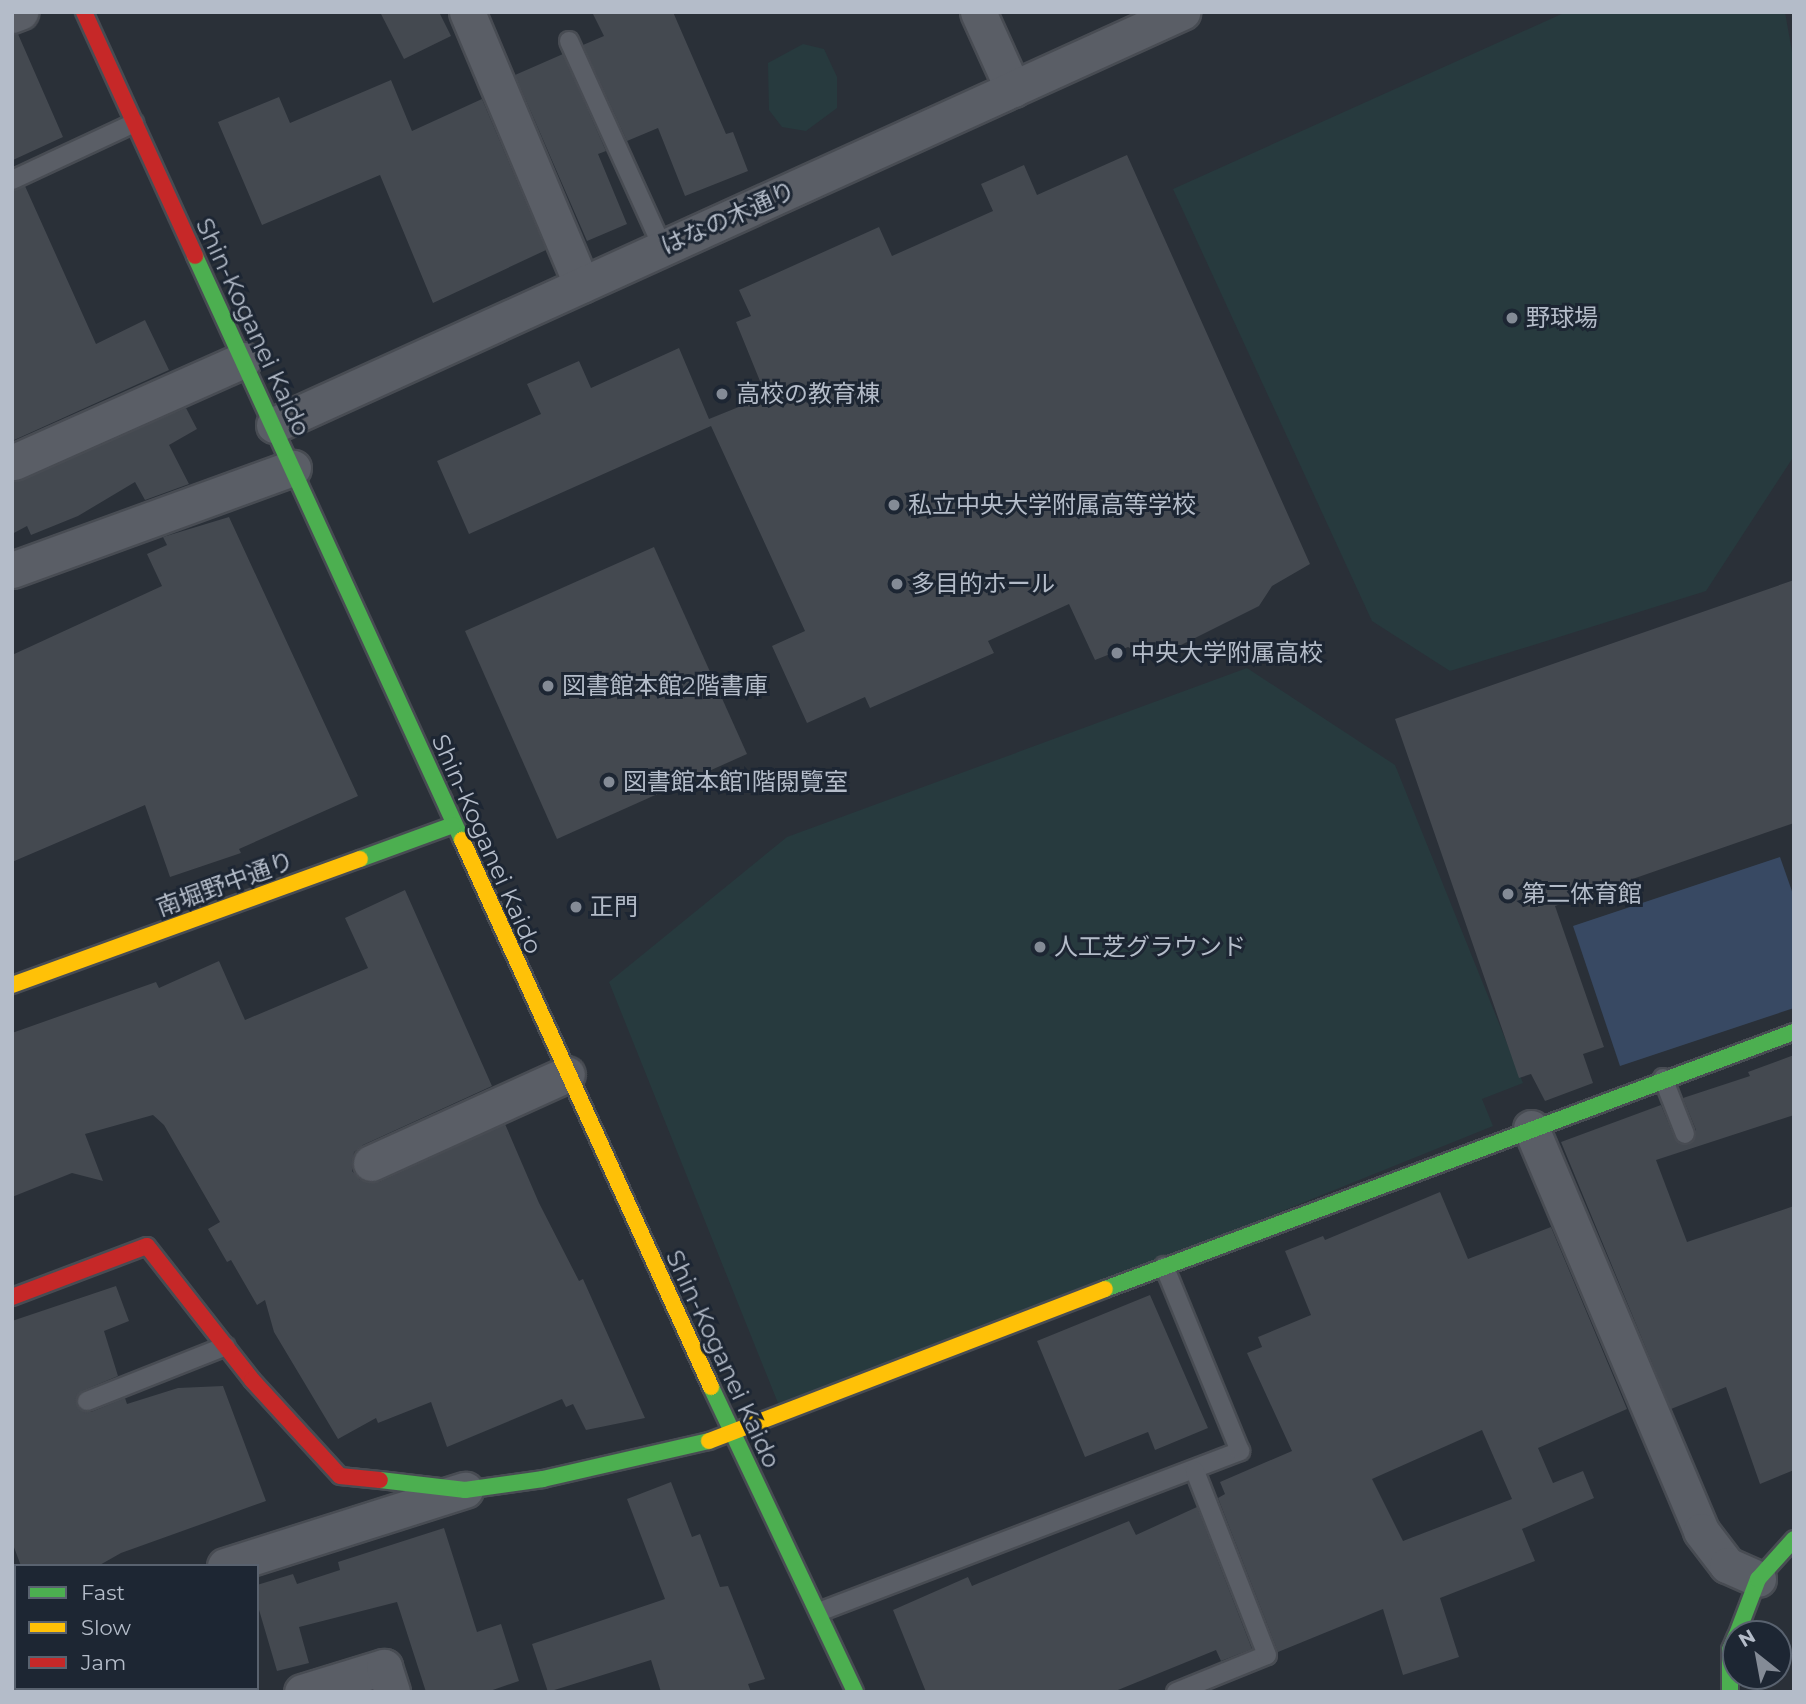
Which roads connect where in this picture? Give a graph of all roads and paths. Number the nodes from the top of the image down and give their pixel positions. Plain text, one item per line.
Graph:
1 (20, 12) edge
2 (84, 12) edge
3 (467, 12) edge
4 (978, 12) edge
5 (1182, 12) edge
6 (12, 15) edge
7 (569, 41) dead end
8 (1013, 89) junction
9 (134, 123) junction
10 (12, 180) edge
11 (663, 248) junction
12 (582, 285) junction
13 (243, 360) junction
14 (274, 425) junction
15 (14, 462) dead end
16 (293, 468) junction
17 (12, 570) edge
18 (453, 825) junction
19 (12, 985) edge
20 (1794, 1032) edge
21 (567, 1074) junction
22 (1663, 1078) junction
23 (1531, 1128) junction
24 (1685, 1134) dead end
25 (371, 1163) dead end
26 (1164, 1266) junction
27 (12, 1297) edge
28 (226, 1346) junction
29 (88, 1401) dead end
30 (733, 1435) junction
31 (1195, 1471) junction
32 (465, 1490) junction
33 (1794, 1539) edge
34 (231, 1564) edge
35 (1758, 1579) junction
36 (819, 1612) junction
37 (1742, 1620) edge
38 (302, 1692) edge
39 (392, 1692) edge
40 (855, 1692) edge
41 (1175, 1692) edge

1 - 6 street
2 - 9 street, Shin-Koganei Kaido
3 - 12 street
4 - 8 street
5 - 8 street, はなの木通り
7 - 11 lane
8 - 11 street, はなの木通り
9 - 10 lane
9 - 13 street, Shin-Koganei Kaido
11 - 12 street, はなの木通り
12 - 14 street, はなの木通り
13 - 14 street, Shin-Koganei Kaido
13 - 15 street
14 - 16 street, Shin-Koganei Kaido
16 - 17 street
16 - 18 street, Shin-Koganei Kaido
18 - 19 street, 南堀野中通り
18 - 21 street, Shin-Koganei Kaido
20 - 22 street
21 - 25 street
21 - 30 street, Shin-Koganei Kaido
22 - 23 street
22 - 24 lane
23 - 26 street
23 - 35 street
26 - 30 street
26 - 31 lane
27 - 28 street
28 - 29 lane
28 - 32 street
30 - 32 street
30 - 36 street, Shin-Koganei Kaido
31 - 36 lane
31 - 41 lane
32 - 34 street
33 - 35 street
35 - 37 street
36 - 40 street, Shin-Koganei Kaido
38 - 39 street

